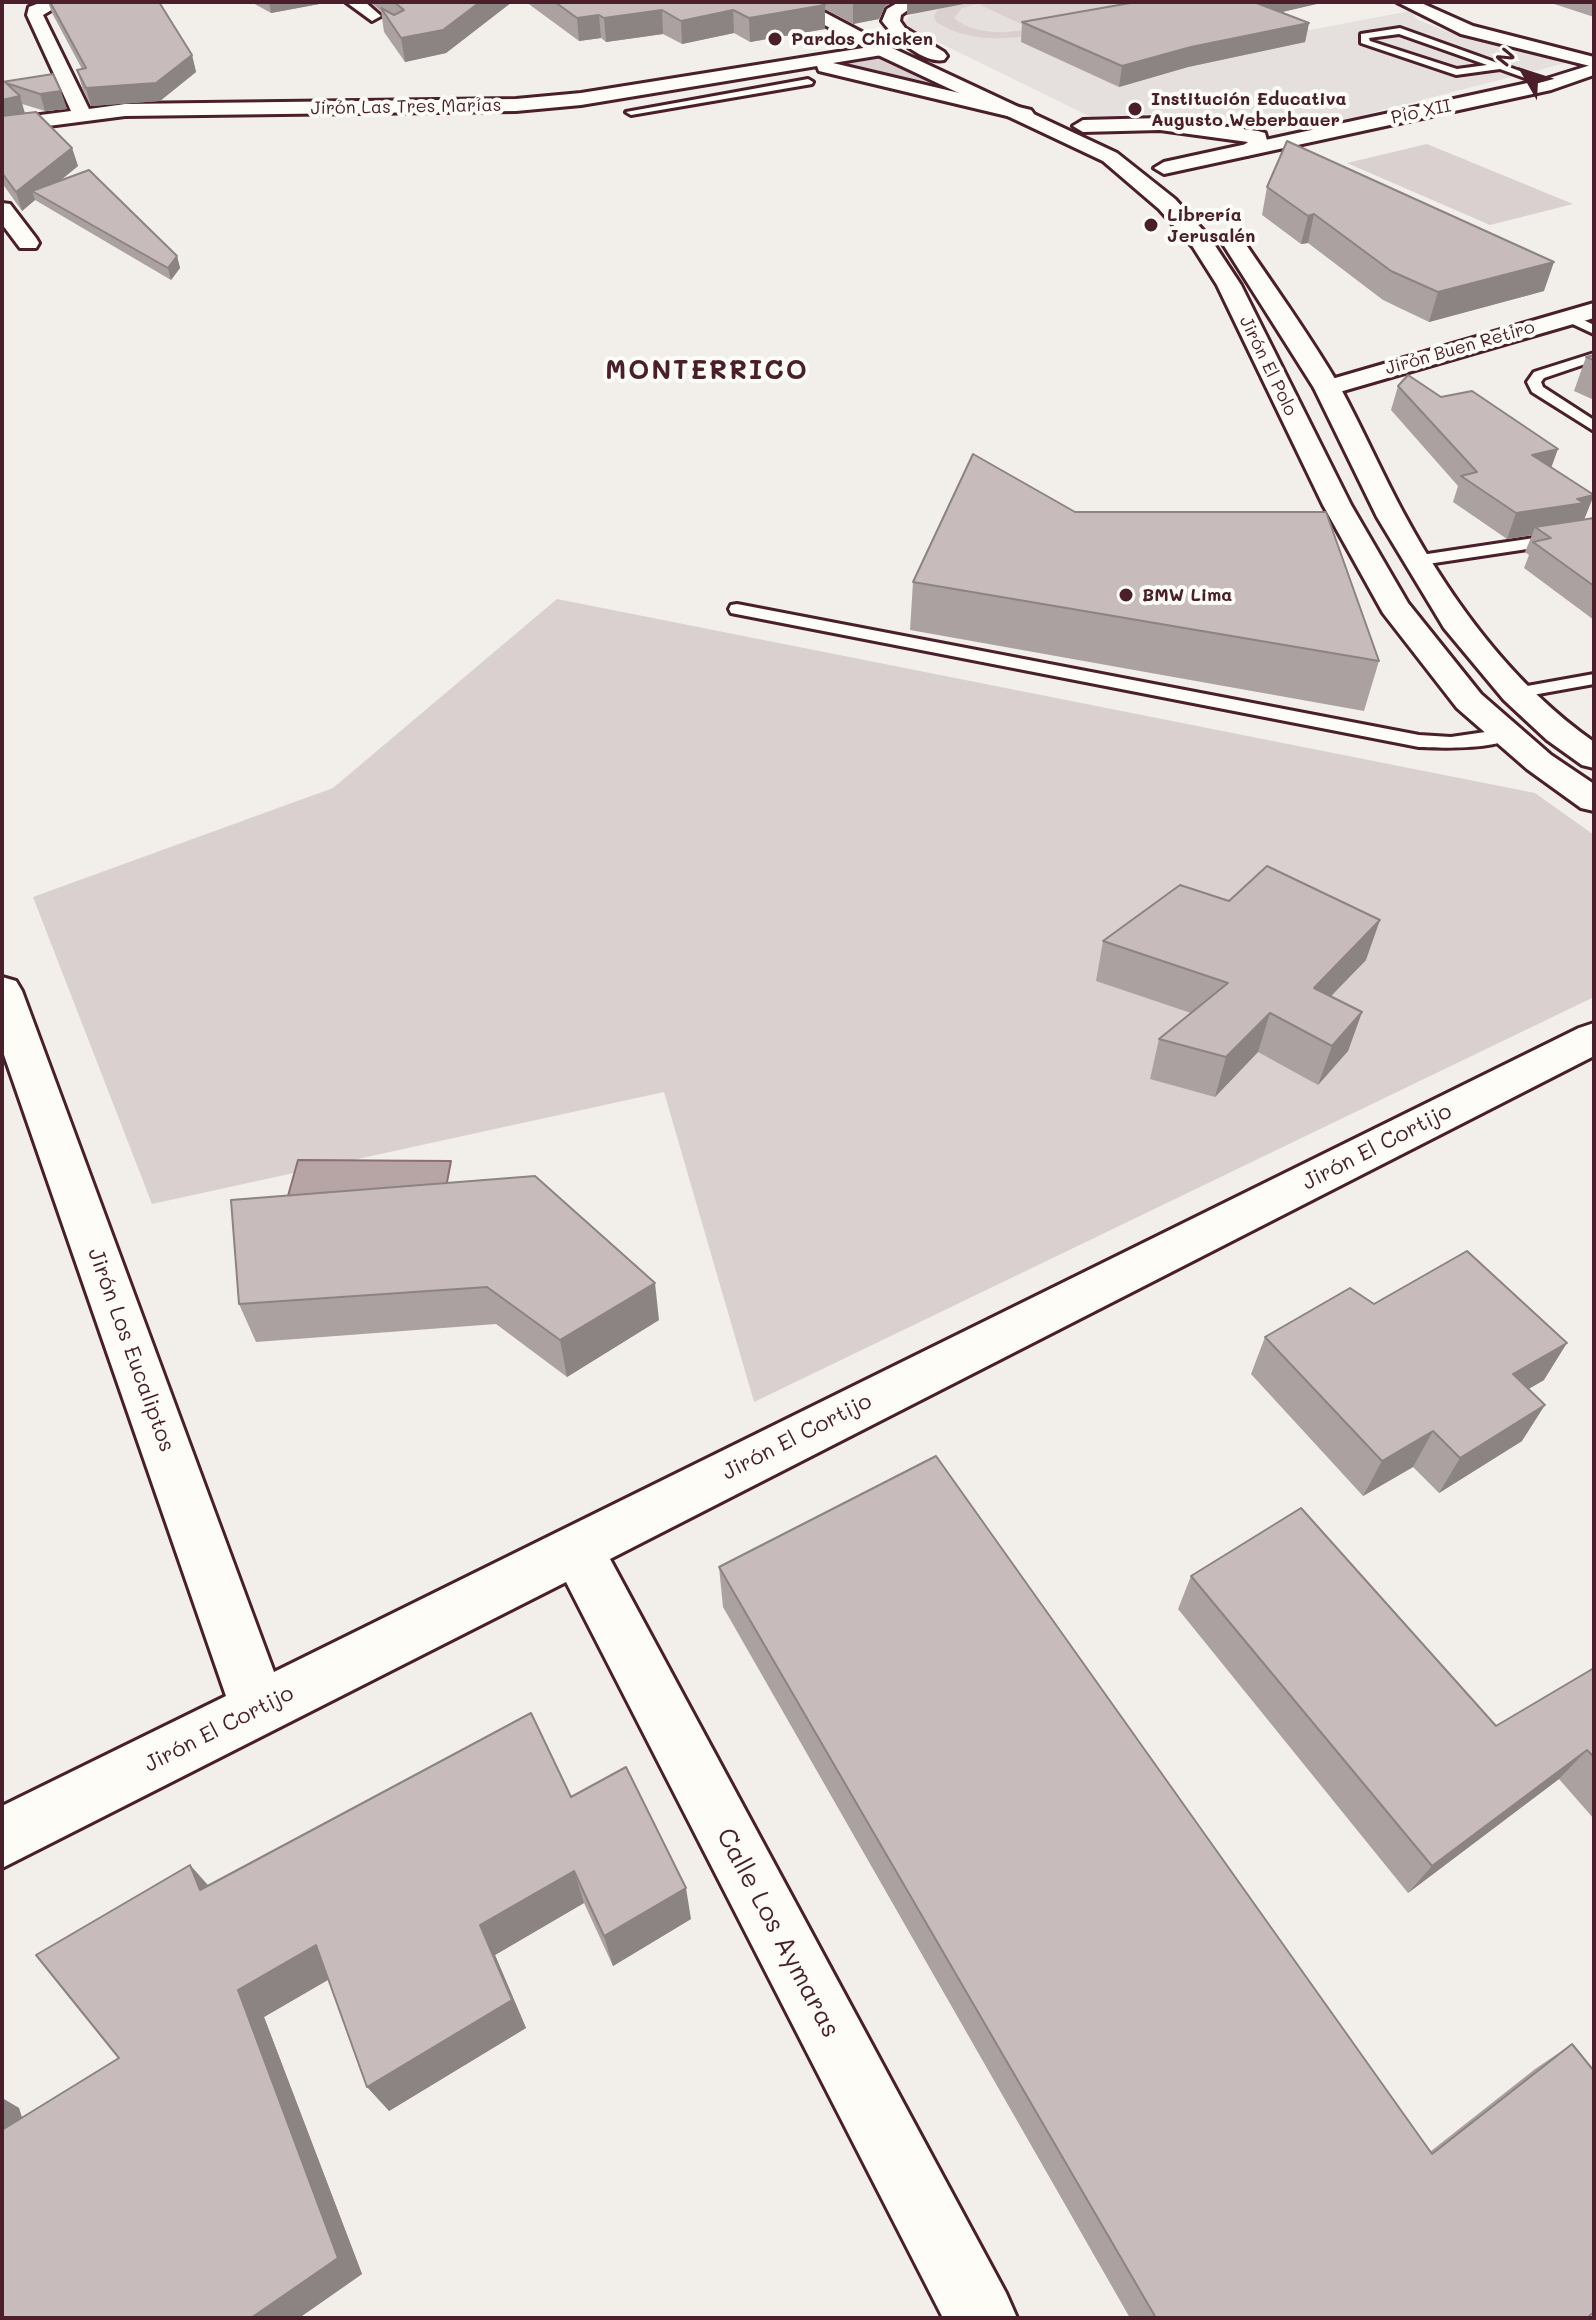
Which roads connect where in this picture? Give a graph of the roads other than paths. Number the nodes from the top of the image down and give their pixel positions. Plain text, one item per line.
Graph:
1 (57, 2) edge
2 (354, 2) edge
3 (792, 2) edge
4 (911, 2) edge
5 (1405, 2) edge
6 (836, 7) dead end
7 (870, 17) dead end
8 (377, 19) dead end
9 (853, 34) junction
10 (882, 50) junction
11 (950, 63) junction
12 (1503, 66) junction
13 (1593, 68) edge
14 (808, 72) junction
15 (719, 76) junction
16 (1551, 84) junction
17 (752, 91) junction
18 (631, 112) dead end
19 (81, 113) junction
20 (1024, 114) junction
21 (2, 126) edge
22 (1083, 126) junction
23 (1247, 150) junction
24 (1164, 168) junction
25 (1184, 186) dead end
26 (2, 209) edge
27 (1222, 227) dead end
28 (28, 243) dead end
29 (1594, 310) edge
30 (1569, 317) junction
31 (1594, 330) edge
32 (1594, 357) edge
33 (1327, 388) junction
34 (1594, 427) edge
35 (1594, 534) edge
36 (1421, 560) junction
37 (737, 609) dead end
38 (1594, 679) edge
39 (1516, 693) junction
40 (1506, 735) junction
41 (1594, 758) edge
42 (1594, 800) edge
43 (2, 991) edge
44 (1594, 1038) edge
45 (576, 1548) junction
46 (259, 1709) junction
47 (2, 1838) edge
48 (981, 2318) edge

1 - 19 street
2 - 8 street
3 - 9 street, Jirón El Polo
4 - 11 street
5 - 13 street
6 - 9 street
7 - 11 street
9 - 10 street, Jirón El Polo
10 - 14 street, Jirón Las Tres Marías
10 - 20 street, Jirón El Polo
11 - 22 street
12 - 12 lane
12 - 16 lane
13 - 16 street, Pío XII
14 - 15 street, Jirón Las Tres Marías
14 - 17 lane
14 - 20 street, Jirón Las Tres Marías
15 - 17 lane
15 - 19 street, Jirón Las Tres Marías
16 - 23 street, Pío XII
17 - 18 lane
19 - 21 street, Jirón Las Tres Marías
20 - 40 street, Jirón El Polo
22 - 23 street
22 - 24 street
23 - 24 street, Pío XII
24 - 25 street
26 - 28 street
27 - 33 street, Jirón El Polo
29 - 30 street, Jirón Buen Retiro
30 - 31 lane
30 - 33 street, Jirón Buen Retiro
32 - 34 lane
33 - 36 street, Jirón El Polo
35 - 36 lane
36 - 39 street, Jirón El Polo
37 - 40 lane
38 - 39 lane
39 - 41 street, Jirón El Polo
40 - 42 street, Jirón El Polo
43 - 46 street, Jirón Los Eucaliptos
44 - 45 street, Jirón El Cortijo
45 - 46 street, Jirón El Cortijo
45 - 48 street, Calle Los Aymaras
46 - 47 street, Jirón El Cortijo

